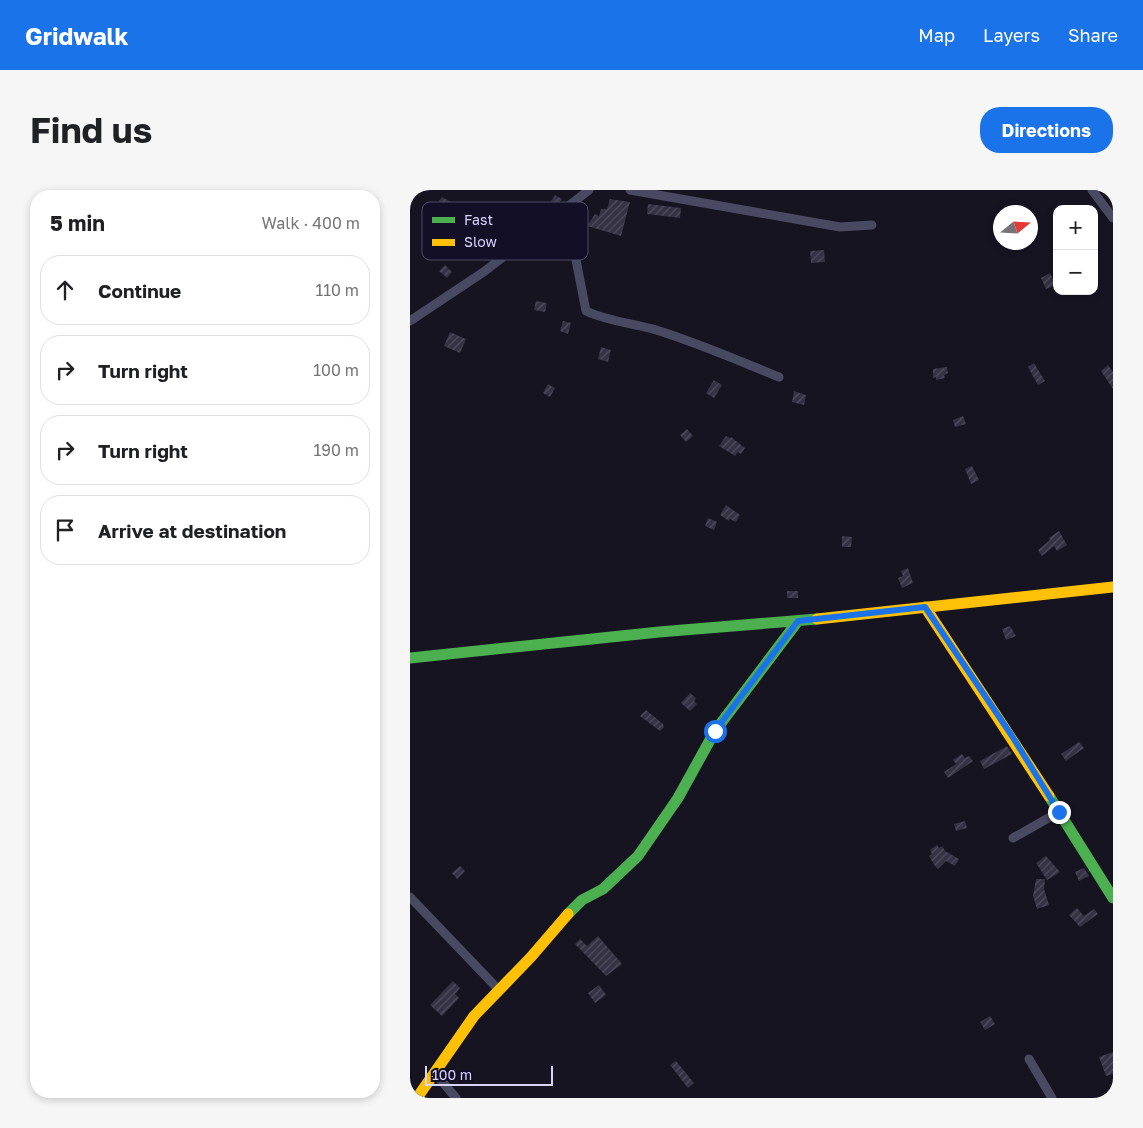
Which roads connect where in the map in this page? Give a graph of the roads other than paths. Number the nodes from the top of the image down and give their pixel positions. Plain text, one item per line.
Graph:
1 (589, 190) edge
2 (630, 190) edge
3 (1092, 190) edge
4 (574, 202) edge
5 (1113, 218) edge
6 (872, 225) dead end
7 (499, 260) edge
8 (576, 260) edge
9 (410, 321) edge
10 (779, 377) dead end
11 (1113, 587) edge
12 (925, 607) junction
13 (798, 621) junction
14 (410, 658) edge
15 (1059, 812) junction
16 (1013, 838) dead end
17 (410, 897) edge
18 (1113, 898) edge
19 (500, 990) junction
20 (1029, 1059) dead end
21 (435, 1073) junction
22 (417, 1098) edge
23 (456, 1098) edge
24 (1052, 1098) edge

1 - 4 street
2 - 6 street
3 - 5 street
7 - 9 street
8 - 10 street
11 - 12 street
12 - 13 street
12 - 15 street
13 - 14 street
13 - 19 street
15 - 16 street
15 - 18 street
17 - 19 street
19 - 21 street
20 - 24 street
21 - 22 street
21 - 23 street

